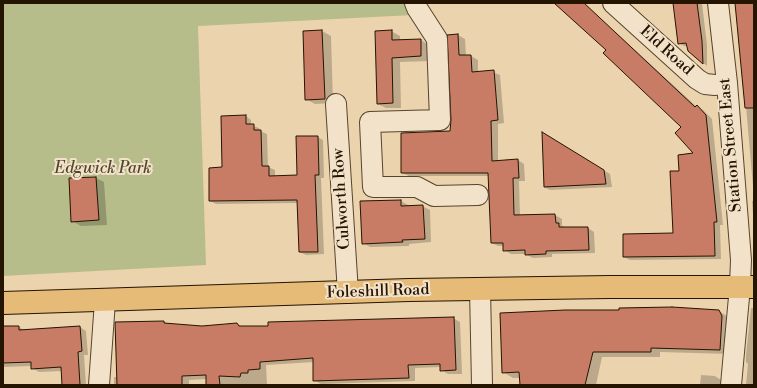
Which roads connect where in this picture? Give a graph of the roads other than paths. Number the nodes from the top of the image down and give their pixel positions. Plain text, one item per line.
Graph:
1 (416, 3) edge
2 (613, 3) edge
3 (718, 3) edge
4 (727, 83) junction
5 (336, 104) dead end
6 (478, 195) dead end
7 (747, 287) edge
8 (480, 289) junction
9 (348, 293) junction
10 (105, 301) junction
11 (3, 303) edge
12 (99, 385) edge
13 (482, 385) edge
14 (731, 385) edge

1 - 6 street
2 - 4 street, Eld Road
3 - 4 street, Station Street East
4 - 7 street, Station Street East
5 - 9 street, Culworth Row
7 - 8 main road, Foleshill Road
7 - 14 street, Station Street East
8 - 9 main road, Foleshill Road
8 - 13 street
9 - 10 main road, Foleshill Road
10 - 11 main road, Foleshill Road
10 - 12 street

